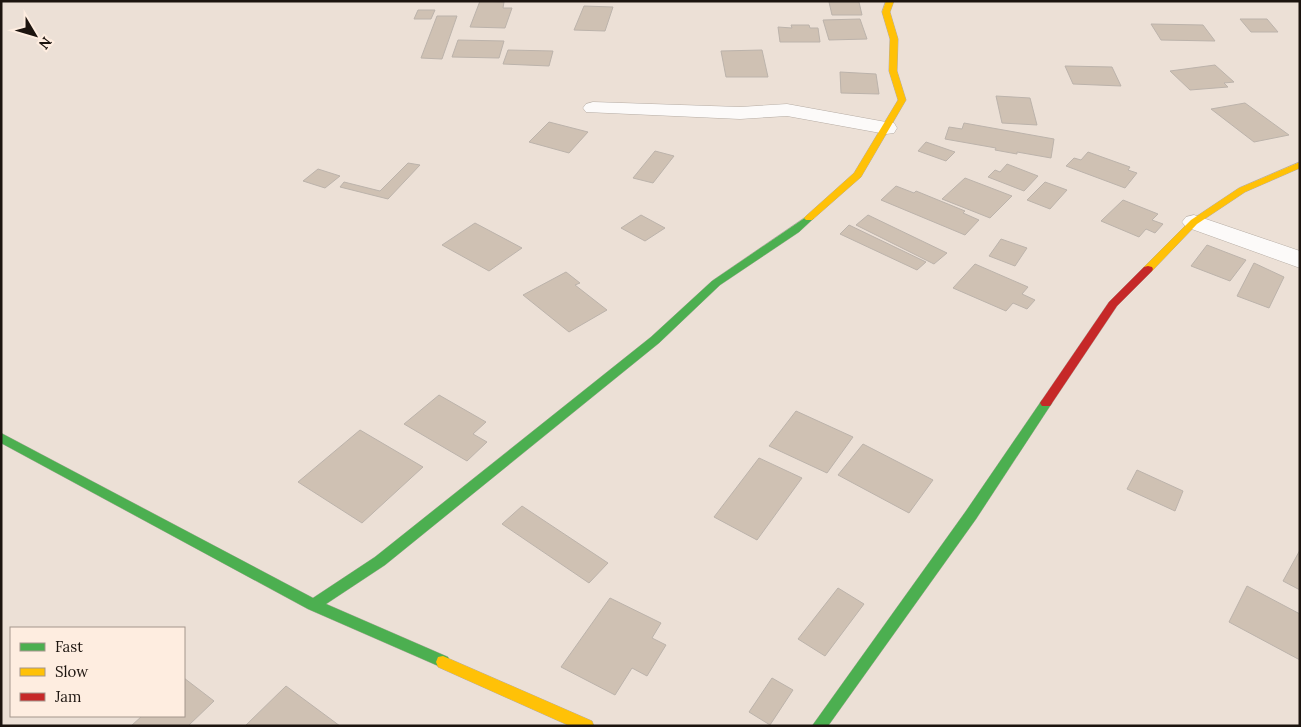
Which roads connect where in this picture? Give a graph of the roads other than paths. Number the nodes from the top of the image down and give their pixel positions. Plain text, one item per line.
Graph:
1 (890, 1) edge
2 (593, 108) dead end
3 (886, 128) junction
4 (1300, 165) edge
5 (1194, 222) junction
6 (1300, 260) edge
7 (1, 437) edge
8 (313, 605) junction
9 (587, 726) edge
10 (819, 726) edge

1 - 3 street
2 - 3 street
3 - 8 street
4 - 5 street
5 - 6 street
5 - 10 street
7 - 8 street
8 - 9 street

